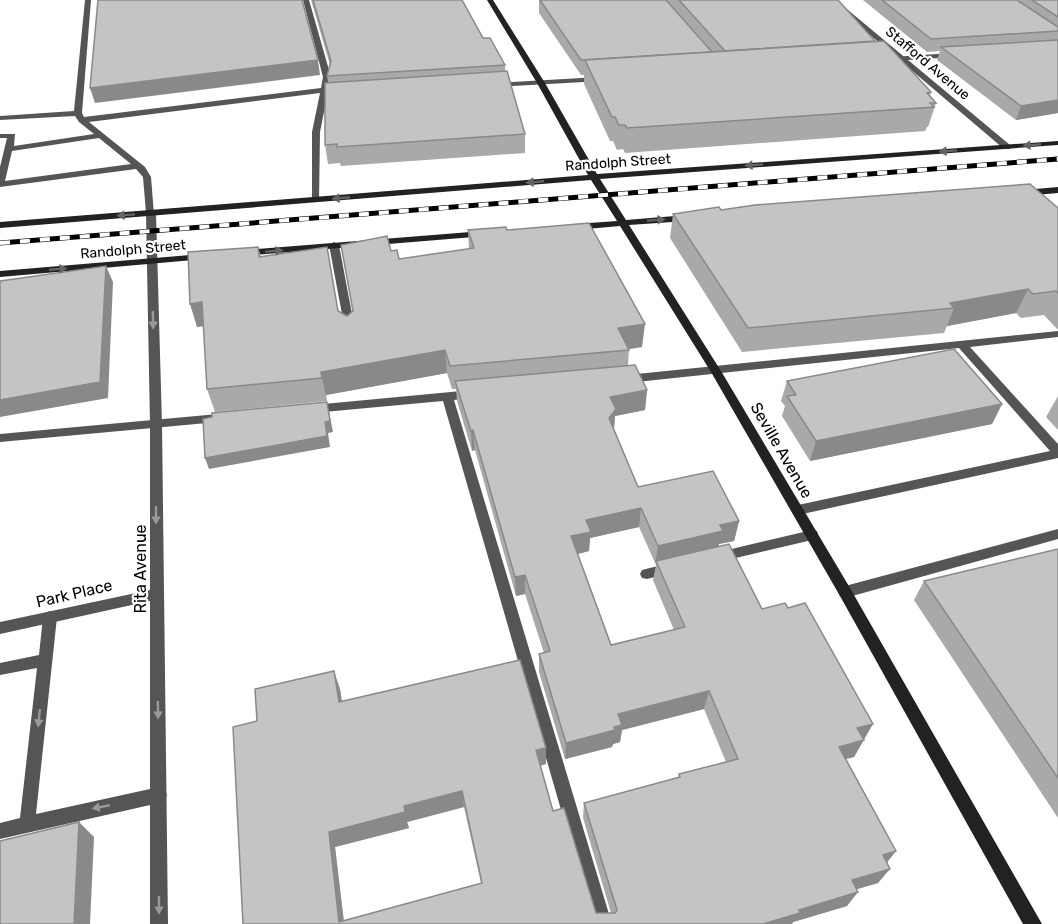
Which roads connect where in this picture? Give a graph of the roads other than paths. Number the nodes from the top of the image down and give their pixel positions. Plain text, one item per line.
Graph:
1 (88, 0) edge
2 (306, 0) edge
3 (490, 0) edge
4 (832, 0) edge
5 (957, 55) edge
6 (902, 59) junction
7 (879, 60) edge
8 (608, 78) edge
9 (541, 82) junction
10 (483, 86) edge
11 (323, 93) junction
12 (334, 96) edge
13 (80, 116) junction
14 (0, 118) edge
15 (100, 135) junction
16 (0, 136) edge
17 (1058, 143) edge
18 (1007, 147) junction
19 (9, 149) junction
20 (138, 166) junction
21 (594, 177) junction
22 (0, 184) edge
23 (1058, 190) edge
24 (1011, 194) edge
25 (316, 200) junction
26 (151, 213) junction
27 (693, 218) edge
28 (622, 223) junction
29 (0, 225) edge
30 (559, 228) edge
31 (488, 233) edge
32 (334, 245) junction
33 (231, 254) edge
34 (209, 256) edge
35 (152, 261) junction
36 (0, 274) edge
37 (350, 334) edge
38 (1058, 334) edge
39 (962, 344) junction
40 (716, 371) junction
41 (611, 381) edge
42 (482, 393) edge
43 (447, 396) junction
44 (295, 411) edge
45 (226, 417) edge
46 (156, 424) junction
47 (0, 438) edge
48 (1058, 453) edge
49 (798, 510) junction
50 (1058, 534) edge
51 (812, 535) junction
52 (708, 559) edge
53 (688, 564) edge
54 (646, 574) dead end
55 (845, 592) junction
56 (156, 594) junction
57 (50, 617) junction
58 (0, 628) edge
59 (46, 660) junction
60 (0, 669) edge
61 (159, 795) junction
62 (27, 825) junction
63 (0, 831) edge
64 (159, 924) edge
65 (603, 924) edge
66 (1033, 924) edge

1 - 13 street
2 - 11 street
3 - 9 street, Seville Avenue
4 - 6 street, Stafford Avenue
5 - 6 street
6 - 7 street
6 - 18 street, Stafford Avenue
8 - 9 street
9 - 10 street
9 - 21 street, Seville Avenue
11 - 12 street
11 - 13 street
11 - 25 street
13 - 14 street
13 - 15 street
15 - 19 street
15 - 20 street
16 - 19 street
17 -> 18 street, Randolph Street
18 -> 21 street, Randolph Street
19 - 22 street
20 - 22 street
20 - 26 street, Rita Avenue
21 -> 25 street, Randolph Street
21 - 28 street, Seville Avenue
23 - 24 street
25 - 26 street, Randolph Street
26 -> 29 street, Randolph Street
26 - 35 street, Rita Avenue
28 -> 27 street
28 - 30 street
28 - 40 street, Seville Avenue
31 - 32 street
33 -> 32 street
32 - 37 street
34 - 35 street, Randolph Street
36 -> 35 street, Randolph Street
35 -> 46 street, Rita Avenue
38 - 39 street
39 - 40 street
39 - 48 street
40 - 41 street
40 - 49 street, Seville Avenue
42 - 43 street
43 - 44 street
43 - 65 street
45 - 46 street
46 - 47 street
46 -> 56 street, Rita Avenue
48 - 49 street
49 - 51 street, Seville Avenue
50 - 55 street
51 - 52 street
51 - 55 street, Seville Avenue
53 - 54 street
55 - 66 street, Seville Avenue
56 - 57 street, Park Place
56 -> 61 street, Rita Avenue
57 - 58 street, Park Place
57 - 59 street
59 - 60 street
59 -> 62 street
61 -> 62 street
61 -> 64 street, Rita Avenue
62 - 63 street

